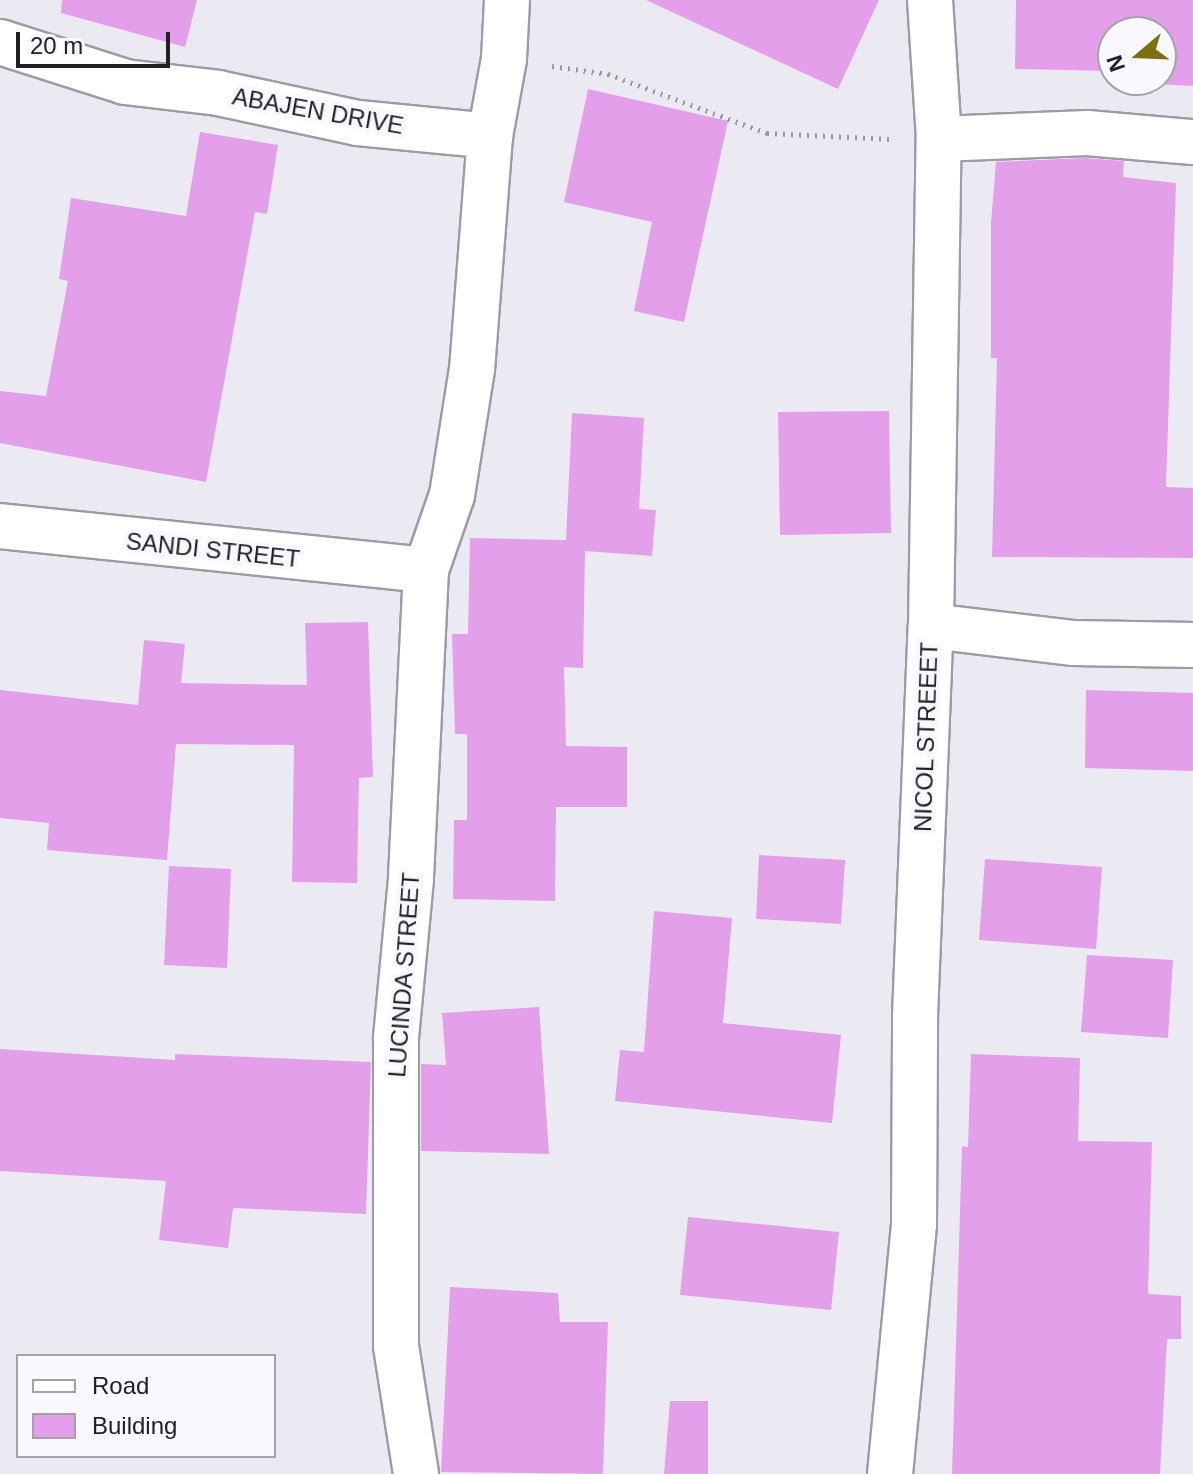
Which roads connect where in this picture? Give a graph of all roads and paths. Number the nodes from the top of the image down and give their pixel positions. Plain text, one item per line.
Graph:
1 (507, 0) edge
2 (930, 0) edge
3 (0, 42) edge
4 (504, 59) junction
5 (490, 136) junction
6 (861, 139) dead end
7 (939, 139) junction
8 (1193, 142) edge
9 (0, 526) edge
10 (426, 570) junction
11 (931, 626) junction
12 (1193, 645) edge
13 (416, 1474) edge
14 (890, 1474) edge

1 - 4 street
2 - 7 street, NICOL STREEET
3 - 5 street, ABAJEN DRIVE
4 - 5 street
4 - 6 path
5 - 10 street
7 - 8 street
7 - 11 street, NICOL STREEET
9 - 10 street, SANDI STREET
10 - 13 street, LUCINDA STREET
11 - 12 street
11 - 14 street, NICOL STREEET

